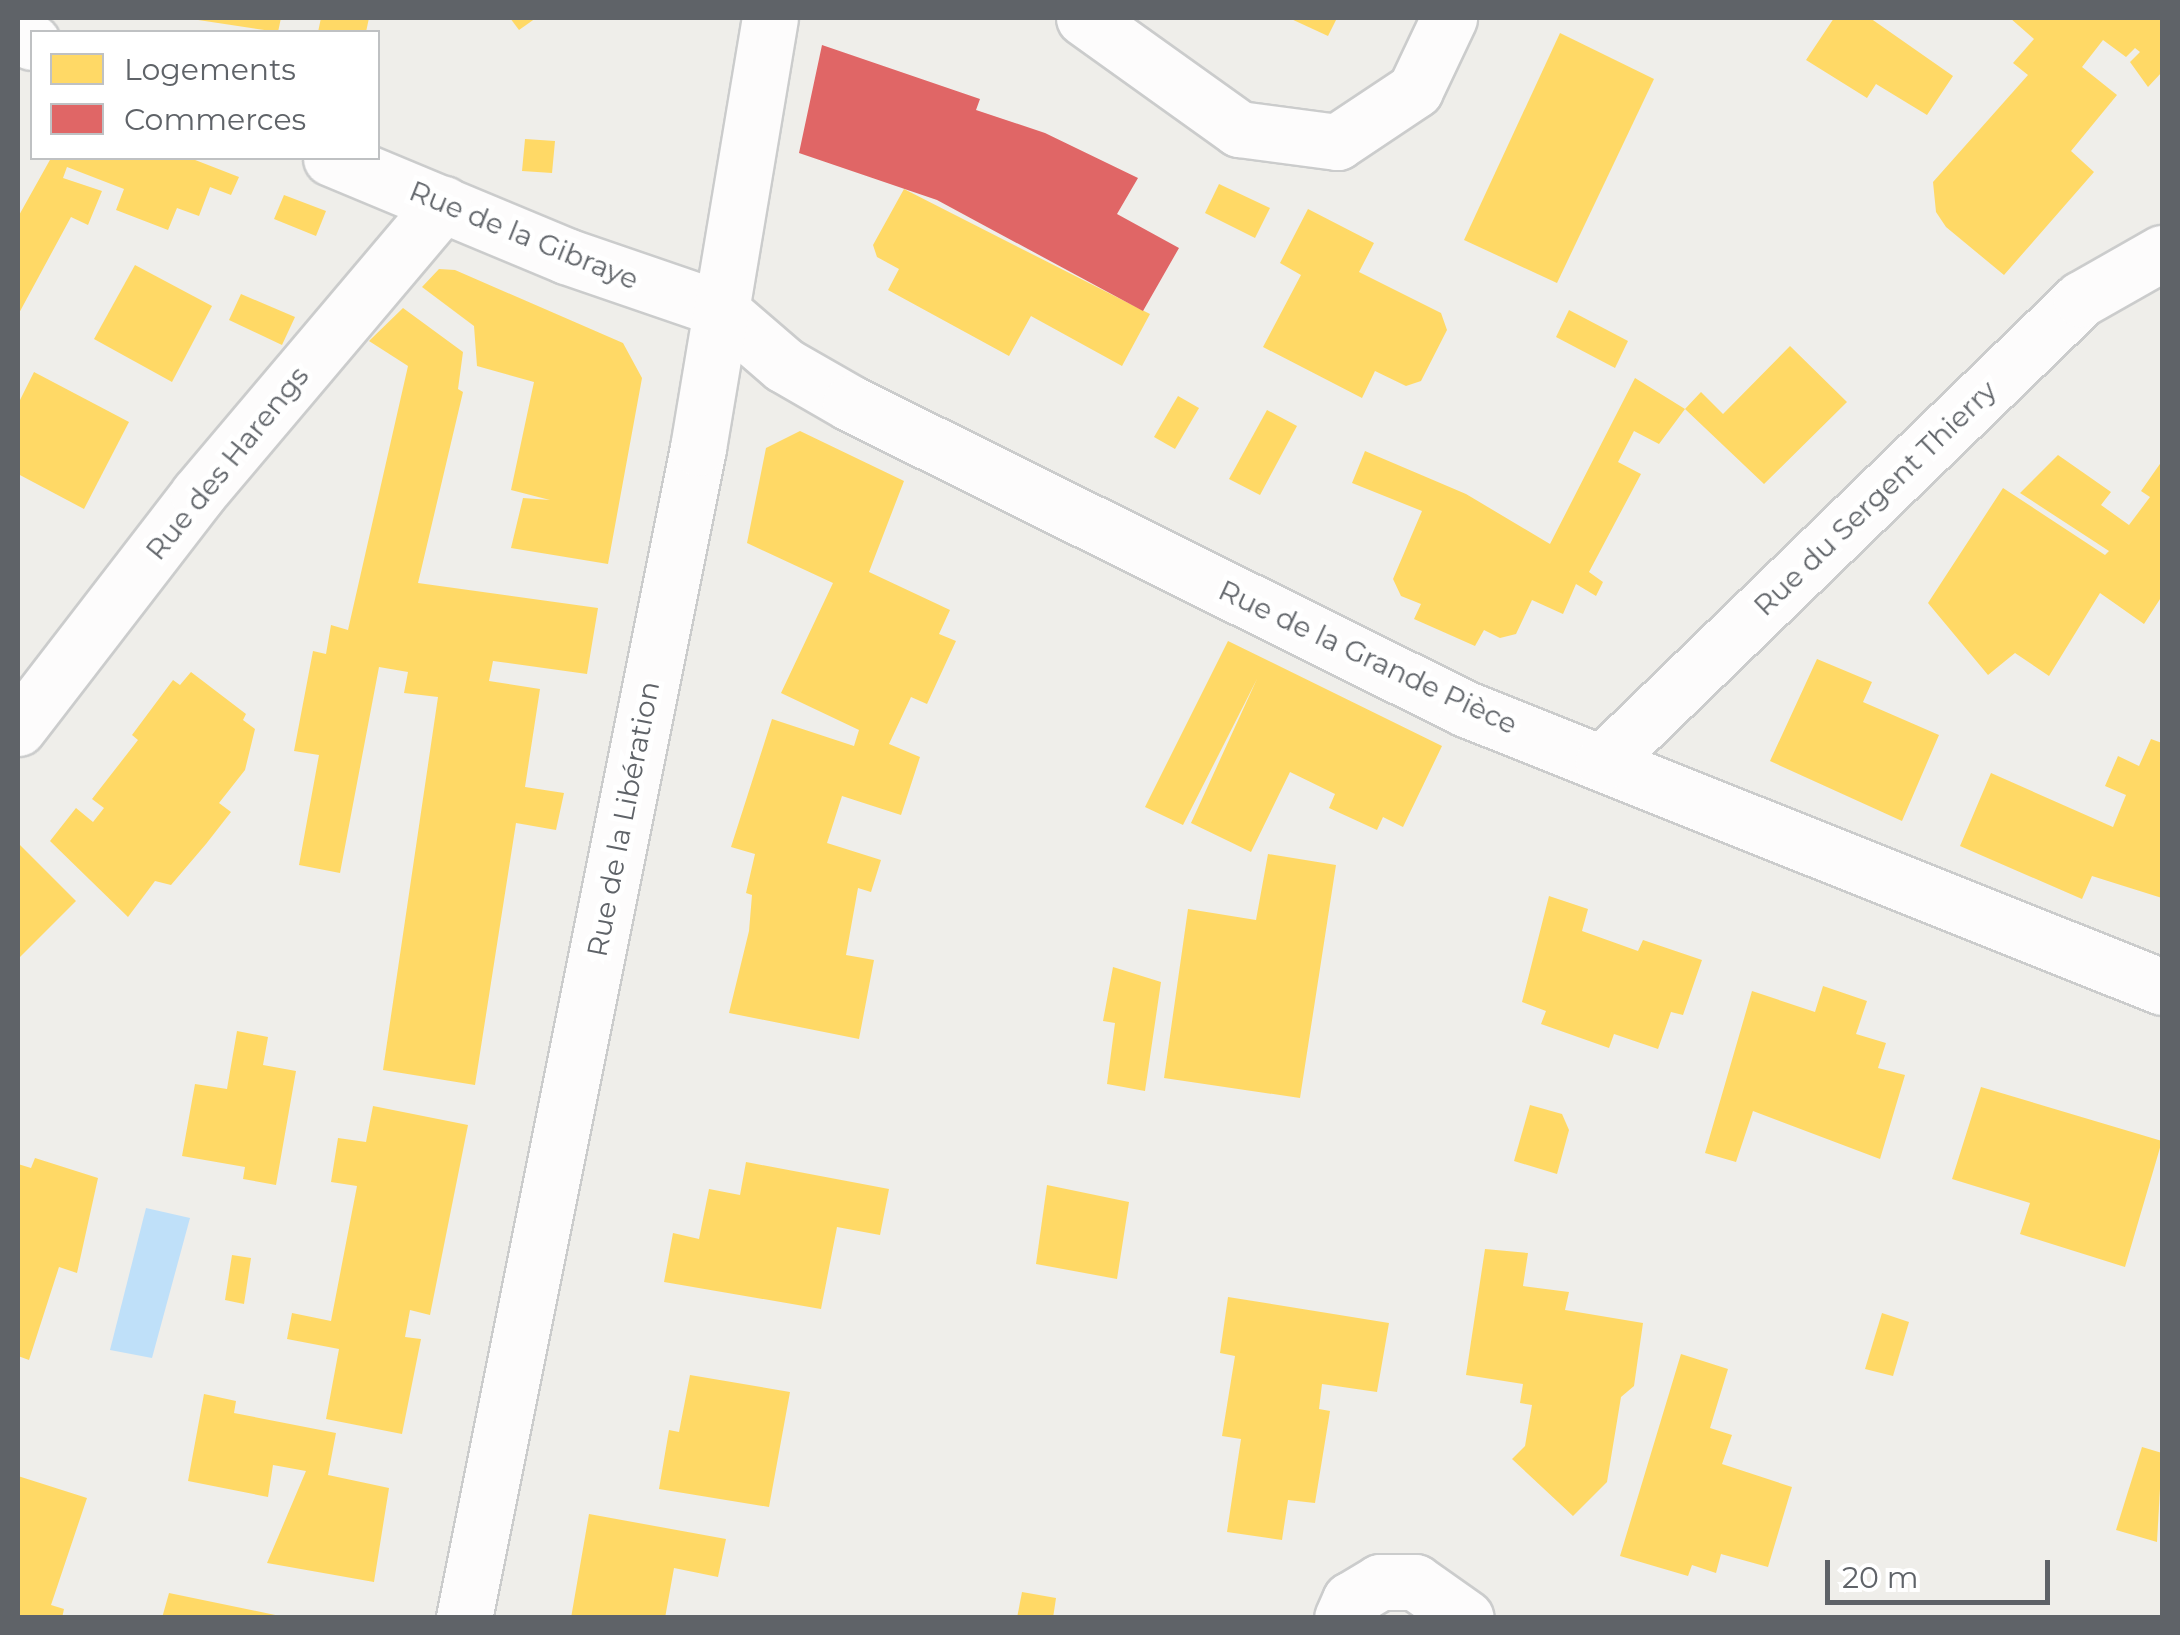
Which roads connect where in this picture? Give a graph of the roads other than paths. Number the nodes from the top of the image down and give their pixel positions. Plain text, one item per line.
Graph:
1 (770, 18) edge
2 (1084, 18) edge
3 (1449, 18) edge
4 (337, 160) edge
5 (443, 204) junction
6 (2162, 253) edge
7 (718, 308) junction
8 (18, 728) edge
9 (1602, 762) junction
10 (2162, 987) edge
11 (464, 1618) edge
12 (1342, 1618) edge
13 (1466, 1618) edge

1 - 7 street, Rue de la Libération
2 - 3 street
4 - 5 street, Rue de la Gibraye
5 - 7 street, Rue de la Gibraye
5 - 8 street, Rue des Harengs
6 - 9 street, Rue du Sergent Thierry
7 - 9 street, Rue de la Grande Pièce
7 - 11 street, Rue de la Libération
9 - 10 street, Rue de la Grande Pièce
12 - 13 street

